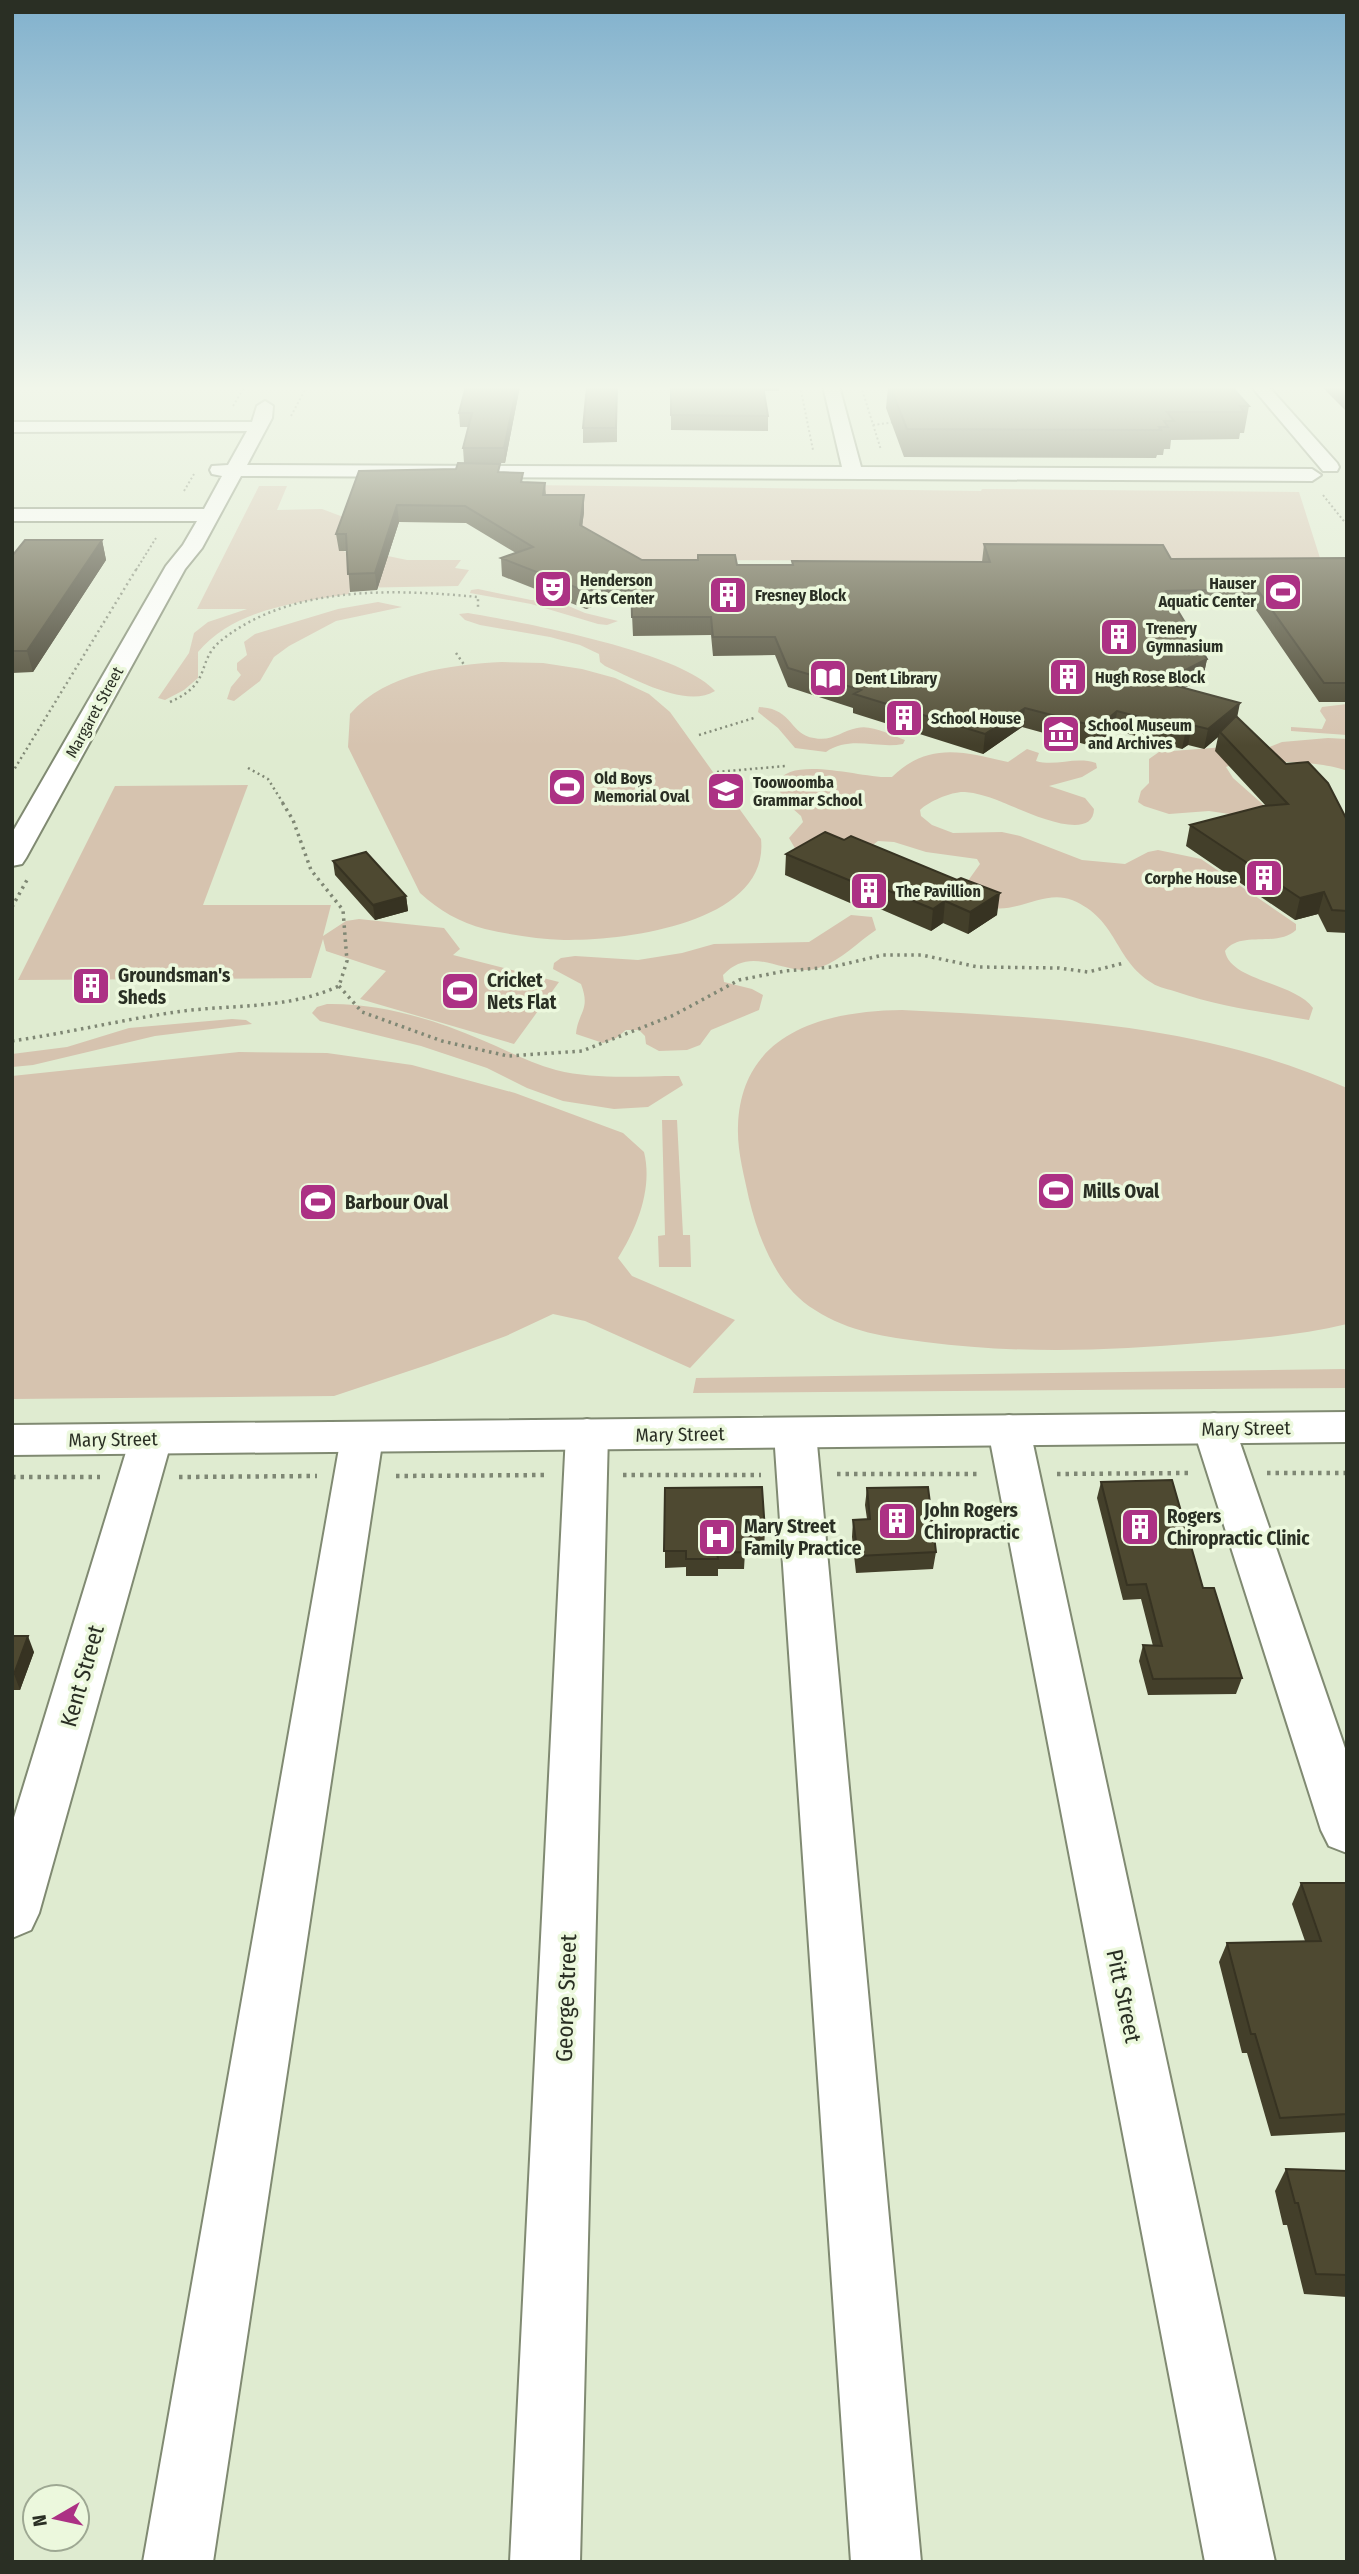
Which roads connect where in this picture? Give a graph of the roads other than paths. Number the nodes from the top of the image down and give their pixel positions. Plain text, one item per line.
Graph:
1 (206, 506) edge
2 (12, 515) edge
3 (201, 515) junction
4 (15, 850) edge
5 (1347, 1427) edge
6 (1214, 1428) junction
7 (12, 1440) edge
8 (1014, 1452) junction
9 (796, 1454) junction
10 (586, 1455) junction
11 (359, 1456) junction
12 (146, 1458) junction
13 (1347, 1830) edge
14 (12, 1913) edge
15 (178, 2562) edge
16 (545, 2562) edge
17 (886, 2562) edge
18 (1240, 2562) edge

1 - 3 street, Margaret Street
2 - 3 street
3 - 4 street, Margaret Street
5 - 6 street, Mary Street
6 - 8 street, Mary Street
6 - 13 street
7 - 12 street, Mary Street
8 - 9 street, Mary Street
8 - 18 street, Pitt Street
9 - 10 street, Mary Street
9 - 17 street
10 - 11 street, Mary Street
10 - 16 street, George Street
11 - 12 street, Mary Street
11 - 15 street
12 - 14 street, Kent Street

